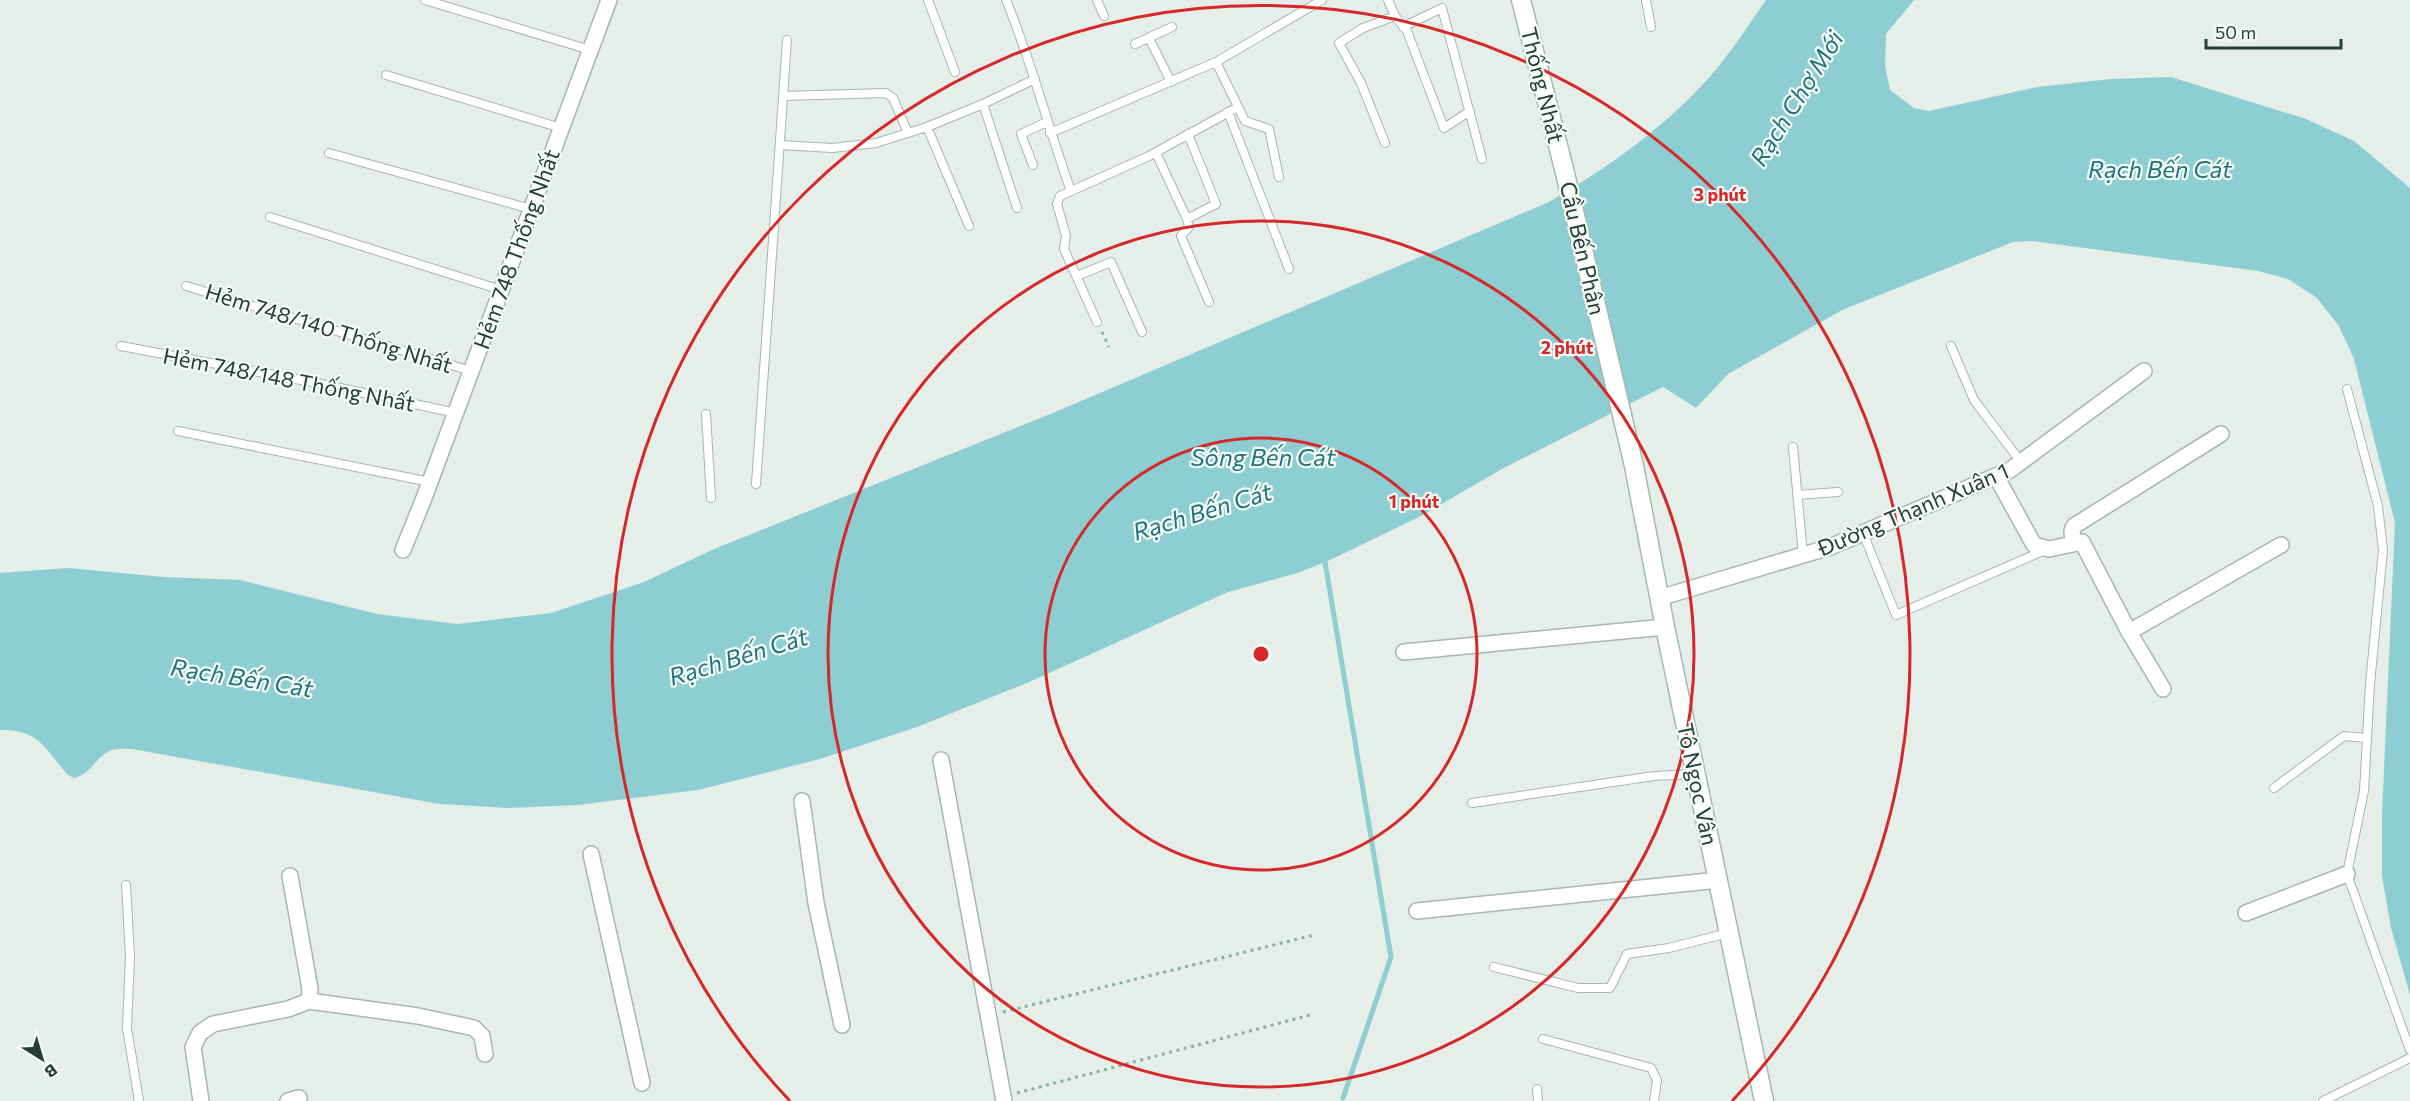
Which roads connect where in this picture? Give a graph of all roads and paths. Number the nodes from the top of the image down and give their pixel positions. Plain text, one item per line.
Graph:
1 (425, 0) edge
2 (609, 0) edge
3 (928, 0) edge
4 (1005, 0) edge
5 (1097, 0) edge
6 (1322, 0) edge
7 (1388, 0) edge
8 (1521, 0) edge
9 (1646, 0) edge
10 (1104, 16) dead end
11 (1395, 16) junction
12 (1172, 27) dead end
13 (1403, 27) junction
14 (1651, 27) dead end
15 (1149, 38) junction
16 (787, 40) dead end
17 (1135, 44) dead end
18 (590, 50) junction
19 (1216, 62) junction
20 (955, 72) dead end
21 (386, 75) dead end
22 (1035, 78) junction
23 (1171, 82) junction
24 (783, 96) junction
25 (983, 104) junction
26 (1238, 107) junction
27 (1470, 111) junction
28 (1228, 112) junction
29 (1047, 122) junction
30 (927, 127) junction
31 (561, 128) junction
32 (908, 133) junction
33 (1050, 133) junction
34 (1188, 134) junction
35 (1385, 143) dead end
36 (780, 145) junction
37 (329, 153) dead end
38 (1156, 153) junction
39 (1482, 159) dead end
40 (1033, 165) dead end
41 (1564, 169) joint
42 (1279, 177) dead end
43 (1071, 191) junction
44 (531, 208) junction
45 (1017, 208) dead end
46 (270, 217) dead end
47 (1187, 219) junction
48 (969, 226) dead end
49 (1289, 269) dead end
50 (1077, 276) junction
51 (186, 286) dead end
52 (501, 290) junction
53 (1209, 302) dead end
54 (1097, 322) dead end
55 (1142, 332) dead end
56 (121, 346) dead end
57 (1951, 346) dead end
58 (471, 371) junction
59 (2144, 371) dead end
60 (2348, 389) dead end
61 (456, 412) junction
62 (706, 414) dead end
63 (178, 431) dead end
64 (2221, 434) dead end
65 (1793, 447) dead end
66 (2020, 462) junction
67 (1634, 466) joint
68 (1995, 476) junction
69 (430, 482) junction
70 (756, 484) dead end
71 (1838, 492) dead end
72 (1797, 495) junction
73 (711, 498) dead end
74 (1863, 533) junction
75 (2073, 542) junction
76 (2281, 545) dead end
77 (2049, 549) junction
78 (403, 550) dead end
79 (1803, 555) junction
80 (1659, 598) junction
81 (1665, 627) junction
82 (2129, 632) junction
83 (1404, 652) dead end
84 (2163, 689) dead end
85 (2367, 738) junction
86 (941, 760) dead end
87 (1696, 773) junction
88 (2274, 788) dead end
89 (801, 801) dead end
90 (1472, 803) dead end
91 (591, 854) dead end
92 (2347, 874) junction
93 (290, 876) dead end
94 (1719, 880) junction
95 (126, 885) dead end
96 (1417, 911) dead end
97 (2246, 914) dead end
98 (1730, 932) junction
99 (1314, 935) dead end
100 (1494, 967) dead end
101 (309, 1001) junction
102 (1314, 1014) dead end
103 (990, 1015) junction
104 (842, 1025) dead end
105 (1543, 1039) dead end
106 (2410, 1050) edge
107 (485, 1054) dead end
108 (2410, 1058) edge
109 (642, 1083) dead end
110 (1538, 1089) dead end
111 (1004, 1099) edge
112 (139, 1101) edge
113 (201, 1101) edge
114 (1538, 1101) edge
115 (1654, 1101) edge
116 (1764, 1101) edge
117 (2323, 1101) edge

1 - 18 lane
2 - 18 street, Hẻm 748 Thống Nhất
3 - 20 lane
4 - 22 lane
5 - 10 lane
6 - 19 lane
7 - 11 lane
8 - 41 main road, Thống Nhất
9 - 14 lane
11 - 13 lane
11 - 35 lane
12 - 15 lane
13 - 27 lane
13 - 27 lane
15 - 17 lane
15 - 23 lane
16 - 24 lane
18 - 31 street, Hẻm 748 Thống Nhất
19 - 23 lane
19 - 26 lane
21 - 31 lane
22 - 25 lane
22 - 29 lane
23 - 33 lane
24 - 32 lane
24 - 36 lane
25 - 30 lane
25 - 45 lane
26 - 28 lane
26 - 42 lane
27 - 39 lane
28 - 34 lane
28 - 49 lane
29 - 33 lane
29 - 40 lane
30 - 32 lane
30 - 48 lane
31 - 44 street, Hẻm 748 Thống Nhất
32 - 36 lane
33 - 43 lane
34 - 38 lane
34 - 47 lane
36 - 70 lane
37 - 44 lane
38 - 43 lane
38 - 47 lane
41 - 67 main road, Cầu Bến Phân
43 - 50 lane
44 - 52 street, Hẻm 748 Thống Nhất
46 - 52 lane
47 - 53 lane
50 - 54 lane
50 - 55 lane
51 - 58 lane, Hẻm 748/140 Thống Nhất
52 - 58 street, Hẻm 748 Thống Nhất
56 - 61 lane, Hẻm 748/148 Thống Nhất
57 - 66 lane
58 - 61 street, Hẻm 748 Thống Nhất
59 - 66 street, Đường Thạnh Xuân 1
60 - 85 lane
61 - 69 street, Hẻm 748 Thống Nhất
62 - 73 lane
63 - 69 lane
64 - 75 street
65 - 72 lane
66 - 68 street, Đường Thạnh Xuân 1
67 - 80 main road, Tô Ngọc Vân
68 - 74 street, Đường Thạnh Xuân 1
68 - 77 street
69 - 78 street, Hẻm 748 Thống Nhất
71 - 72 lane
72 - 79 lane
74 - 77 lane
74 - 79 street, Đường Thạnh Xuân 1
75 - 77 street
75 - 82 street
76 - 82 street
79 - 80 street, Đường Thạnh Xuân 1
80 - 81 main road, Tô Ngọc Vân
81 - 83 street
81 - 87 main road, Tô Ngọc Vân
82 - 84 street
85 - 88 lane
85 - 92 lane
86 - 103 street
87 - 90 lane
87 - 94 main road, Tô Ngọc Vân
89 - 104 street
91 - 109 street
92 - 97 street
92 - 106 lane
93 - 101 street
94 - 96 street
94 - 98 main road, Tô Ngọc Vân
95 - 112 lane
98 - 100 lane
98 - 116 main road, Tô Ngọc Vân
99 - 103 path
101 - 107 street
101 - 113 street
102 - 111 path
103 - 111 street
105 - 115 lane
108 - 117 lane
110 - 114 lane

